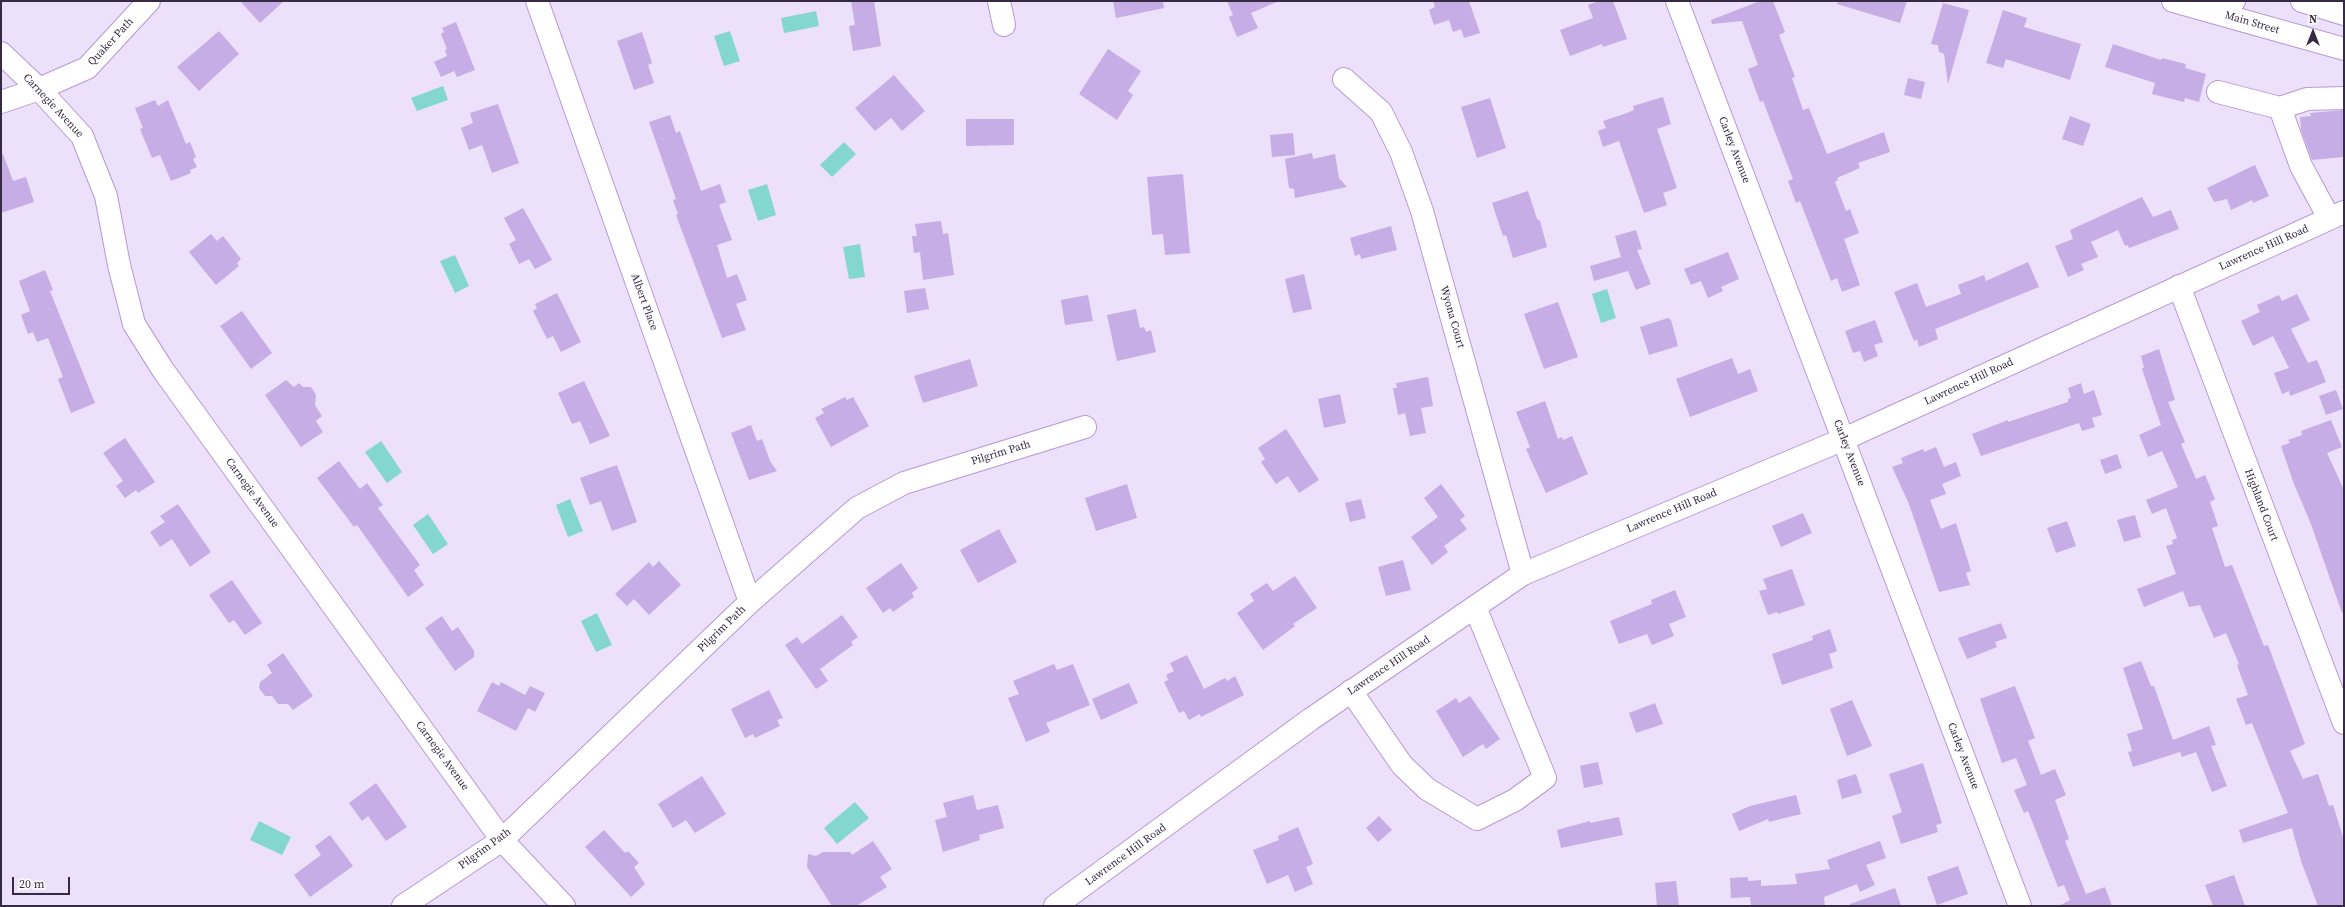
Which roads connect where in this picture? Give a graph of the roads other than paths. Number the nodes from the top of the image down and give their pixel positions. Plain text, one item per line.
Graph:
1 (149, 1) edge
2 (537, 1) edge
3 (999, 1) edge
4 (1677, 1) edge
5 (2173, 1) edge
6 (2234, 1) edge
7 (2302, 1) edge
8 (2206, 10) junction
9 (2344, 14) edge
10 (1004, 25) dead end
11 (2344, 49) edge
12 (1, 53) edge
13 (1344, 79) dead end
14 (39, 89) junction
15 (2218, 92) dead end
16 (2344, 98) edge
17 (1, 102) edge
18 (2280, 108) junction
19 (2337, 215) edge
20 (2179, 286) junction
21 (1085, 427) dead end
22 (1844, 439) junction
23 (1524, 574) junction
24 (750, 602) junction
25 (1475, 607) junction
26 (1351, 691) junction
27 (2344, 724) edge
28 (502, 840) junction
29 (403, 906) edge
30 (564, 906) edge
31 (1055, 906) edge
32 (2020, 906) edge

1 - 14 street, Quaker Path
2 - 24 street, Albert Place
3 - 10 street
4 - 22 street, Carley Avenue
5 - 8 street, Main Street
6 - 8 street, Main Street
7 - 9 street
8 - 11 street, Main Street
12 - 14 street, Carnegie Avenue
13 - 23 street, Wyona Court
14 - 17 street, Quaker Path
14 - 28 street, Carnegie Avenue
15 - 18 street
16 - 18 street
18 - 19 street
19 - 20 street, Lawrence Hill Road
20 - 22 street, Lawrence Hill Road
20 - 27 street, Highland Court
21 - 24 street, Pilgrim Path
22 - 23 street, Lawrence Hill Road
22 - 32 street, Carley Avenue
23 - 25 street, Lawrence Hill Road
24 - 28 street, Pilgrim Path
25 - 26 street, Lawrence Hill Road
25 - 26 street
26 - 31 street, Lawrence Hill Road
28 - 29 street, Pilgrim Path
28 - 30 street, Carnegie Avenue

